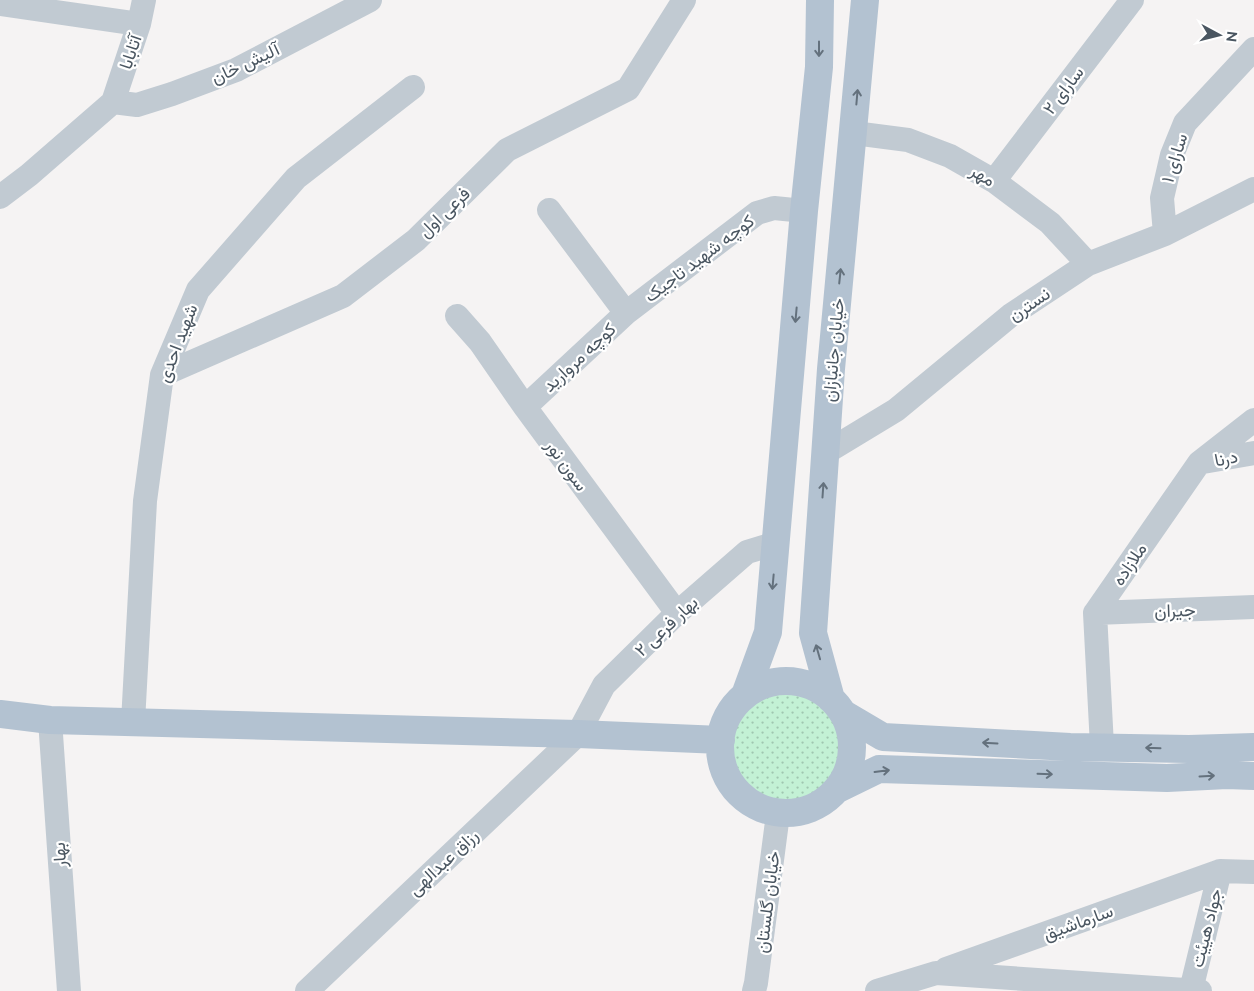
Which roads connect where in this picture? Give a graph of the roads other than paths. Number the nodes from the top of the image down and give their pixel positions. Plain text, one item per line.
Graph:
1 (144, 0) edge
2 (370, 0) edge
3 (684, 0) edge
4 (820, 0) edge
5 (865, 0) edge
6 (1132, 0) edge
7 (6, 3) edge
8 (139, 24) junction
9 (1254, 49) edge
10 (413, 87) dead end
11 (113, 102) junction
12 (854, 133) junction
13 (994, 181) junction
14 (1254, 189) edge
15 (0, 197) edge
16 (549, 210) dead end
17 (804, 211) junction
18 (1165, 234) junction
19 (1088, 264) junction
20 (626, 313) junction
21 (458, 316) dead end
22 (162, 375) junction
23 (525, 407) junction
24 (1254, 420) edge
25 (825, 452) junction
26 (1254, 453) edge
27 (1199, 463) junction
28 (776, 543) junction
29 (1254, 607) edge
30 (677, 613) junction
31 (1096, 614) junction
32 (746, 695) junction
33 (838, 707) junction
34 (0, 714) edge
35 (50, 720) junction
36 (133, 722) junction
37 (578, 734) junction
38 (721, 740) junction
39 (1102, 746) junction
40 (1254, 747) edge
41 (1254, 776) edge
42 (838, 789) junction
43 (778, 814) junction
44 (1220, 871) junction
45 (1254, 872) edge
46 (936, 973) junction
47 (1196, 990) edge
48 (69, 991) edge
49 (307, 991) edge
50 (754, 991) edge
51 (877, 991) edge

1 - 8 street, آتابابا
2 - 11 street, آلیش خان
3 - 22 street, فرعی اول
4 -> 17 main road
12 -> 5 main road, خیابان جانبازان
6 - 13 street, سارای ۲
7 - 8 street
8 - 11 street, آتابابا
9 - 18 street, سارای ۱
10 - 22 street, شهید احدی
11 - 15 street
12 - 13 street, مهر
25 -> 12 main road, خیابان جانبازان
13 - 19 street, مهر
14 - 18 street, نسترن
16 - 20 street, کوچه مروارید
17 - 20 street, کوچه شهید تاجیک
17 -> 28 main road
18 - 19 street, نسترن
19 - 25 street, نسترن
20 - 23 street, کوچه مروارید
21 - 23 street, سون نور
22 - 36 street, شهید احدی
23 - 30 street, سون نور
24 - 27 street, ملازاده
33 -> 25 main road, خیابان جانبازان
26 - 27 street, درنا
27 - 31 street, ملازاده
28 - 30 street, بهار فرعی ۲
28 -> 32 main road
29 - 31 street, جیران
30 - 37 street, بهار فرعی ۲
31 - 39 street
32 - 33 main road
32 - 38 main road
39 -> 33 main road
33 - 42 main road
34 - 35 main road
35 - 36 main road
35 - 48 street, بهار
36 - 37 main road
37 - 38 main road
37 - 49 street, رزاق عبدالهی
38 - 43 main road
40 -> 39 main road
42 -> 41 main road
42 - 43 main road
43 - 50 street, خیابان گلستان
44 - 45 street, جواد هییٔت
44 - 46 street, سارماشیق
44 - 47 street, جواد هییٔت
46 - 47 street
46 - 51 street, سارماشیق

